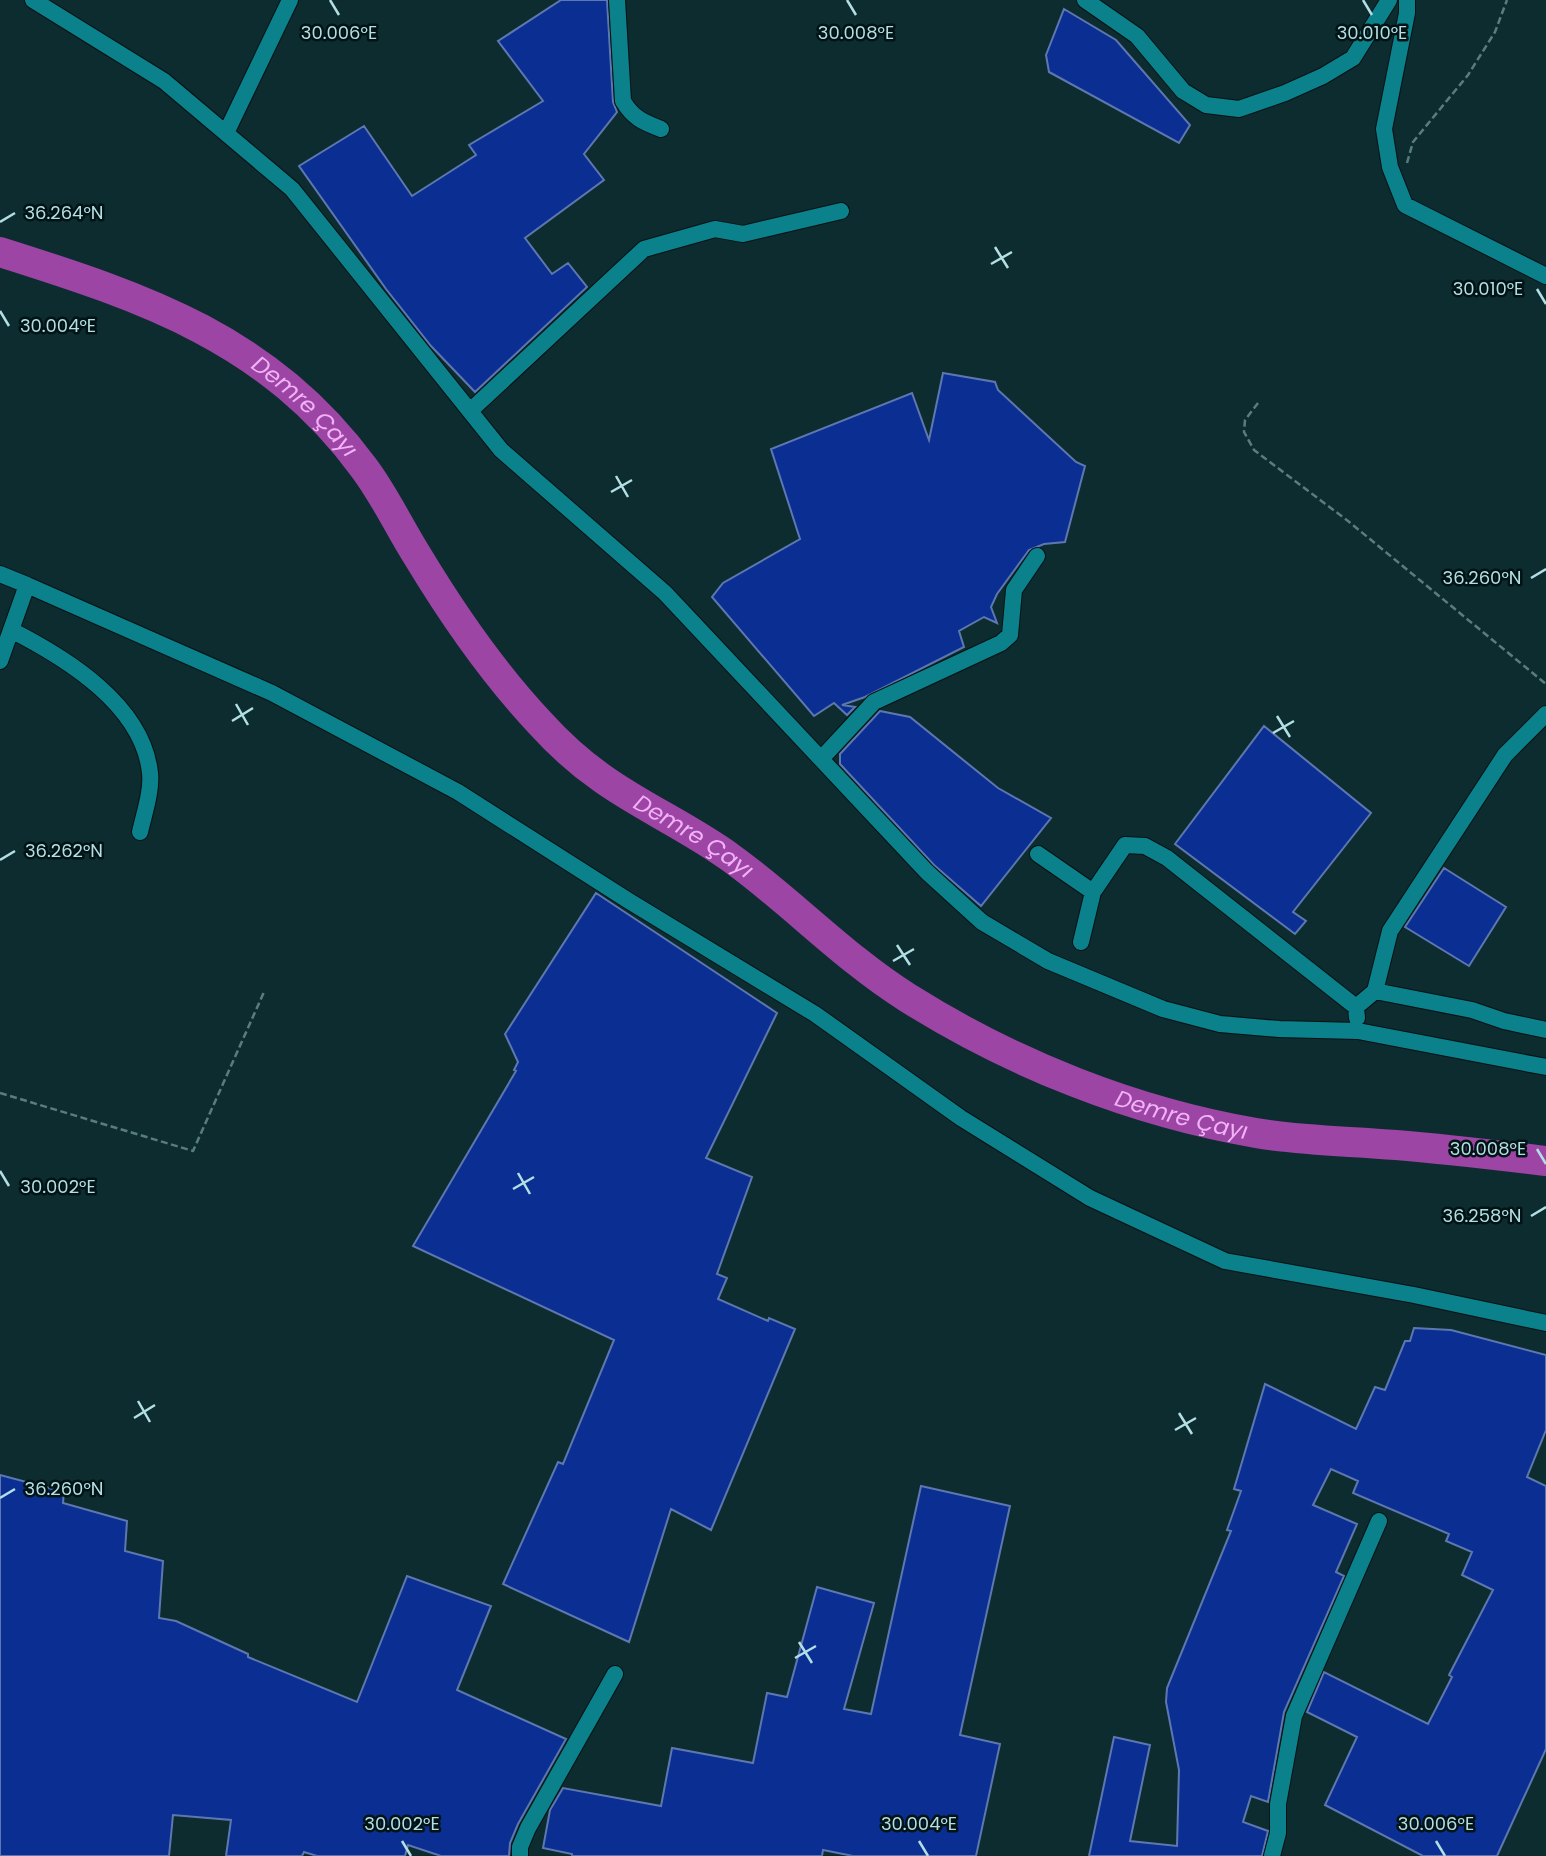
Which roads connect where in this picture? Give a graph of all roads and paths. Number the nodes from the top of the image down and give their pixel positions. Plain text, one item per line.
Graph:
1 (33, 0) edge
2 (290, 0) edge
3 (617, 0) edge
4 (1085, 0) edge
5 (1389, 0) edge
6 (1407, 0) edge
7 (1507, 0) edge
8 (661, 129) dead end
9 (226, 133) junction
10 (1399, 190) junction
11 (841, 211) dead end
12 (1546, 276) edge
13 (1258, 403) dead end
14 (470, 411) junction
15 (1037, 556) dead end
16 (0, 574) edge
17 (27, 585) junction
18 (9, 622) edge
19 (0, 661) edge
20 (1546, 684) edge
21 (1546, 714) edge
22 (821, 759) junction
23 (140, 832) dead end
24 (1038, 854) dead end
25 (1093, 892) junction
26 (1081, 942) dead end
27 (1376, 991) junction
28 (264, 992) dead end
29 (1356, 1007) junction
30 (1546, 1030) edge
31 (1358, 1031) junction
32 (1546, 1067) edge
33 (0, 1093) edge
34 (1546, 1323) edge
35 (1379, 1521) dead end
36 (615, 1674) dead end
37 (520, 1856) edge
38 (1272, 1856) edge

1 - 9 street
2 - 9 street
3 - 8 street
4 - 5 street
6 - 10 street
7 - 10 path
9 - 14 street
10 - 12 street
11 - 14 street
13 - 20 path
14 - 22 street
15 - 22 street
16 - 17 street
17 - 18 street
17 - 34 street
18 - 19 street
18 - 23 street
21 - 27 street
22 - 31 street
24 - 25 street
25 - 26 street
25 - 29 street
27 - 29 street
27 - 30 street
28 - 33 path
29 - 31 street
31 - 32 street
35 - 38 street
36 - 37 street

